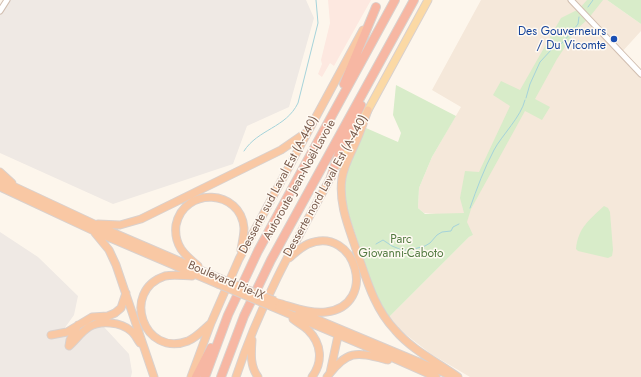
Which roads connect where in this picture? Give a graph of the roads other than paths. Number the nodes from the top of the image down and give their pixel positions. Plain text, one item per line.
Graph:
1 (7, 0) edge
2 (395, 0) edge
3 (414, 0) edge
4 (428, 0) edge
5 (571, 0) edge
6 (378, 4) edge
7 (0, 11) edge
8 (380, 60) junction
9 (641, 74) edge
10 (368, 110) junction
11 (330, 118) junction
12 (307, 131) junction
13 (0, 172) edge
14 (331, 177) junction
15 (0, 180) edge
16 (0, 187) edge
17 (14, 187) junction
18 (0, 192) edge
19 (20, 197) junction
20 (95, 224) junction
21 (94, 232) junction
22 (239, 259) junction
23 (285, 262) junction
24 (201, 274) junction
25 (126, 292) junction
26 (275, 304) junction
27 (287, 313) junction
28 (228, 315) junction
29 (211, 323) junction
30 (78, 325) junction
31 (252, 332) junction
32 (339, 332) junction
33 (51, 335) dead end
34 (145, 349) junction
35 (408, 364) junction
36 (328, 375) edge
37 (154, 377) edge
38 (191, 377) edge
39 (196, 377) edge
40 (205, 377) edge
41 (221, 377) edge
42 (236, 377) edge
43 (258, 377) edge
44 (312, 377) edge
45 (436, 377) edge
46 (455, 377) edge
47 (458, 377) edge

1 - 7 street
2 - 11 highway, Autoroute Jean-Noël-Lavoie
3 - 8 highway, Autoroute Jean-Noël-Lavoie
4 - 10 main road, Desserte nord Laval Est (A-440)
5 - 9 street
6 - 11 highway
6 - 12 highway, Desserte sud Laval Est (A-440)
8 - 14 highway
8 - 41 highway, Autoroute Jean-Noël-Lavoie
10 - 14 main road, Desserte nord Laval Est (A-440)
10 - 47 highway
11 - 28 highway, Autoroute Jean-Noël-Lavoie
12 - 20 highway
12 - 22 highway, Desserte sud Laval Est (A-440)
13 - 17 highway
14 - 23 highway, Desserte nord Laval Est (A-440)
15 - 17 highway, Boulevard Pie-IX
16 - 19 highway, Boulevard Pie-IX
17 - 20 highway, Boulevard Pie-IX
18 - 19 highway
19 - 21 highway, Boulevard Pie-IX
20 - 24 highway, Boulevard Pie-IX
21 - 24 highway, Boulevard Pie-IX
21 - 25 highway
22 - 24 highway
22 - 29 highway, Desserte sud Laval Est (A-440)
23 - 26 highway
23 - 31 highway, Desserte nord Laval Est (A-440)
24 - 26 highway, Boulevard Pie-IX, bridge
24 - 29 highway
25 - 30 highway
25 - 34 highway
26 - 27 highway, Boulevard Pie-IX
26 - 32 highway, Boulevard Pie-IX
27 - 32 highway, Boulevard Pie-IX
27 - 44 highway
28 - 39 highway
28 - 40 highway, Autoroute Jean-Noël-Lavoie
29 - 38 highway, Desserte sud Laval Est (A-440)
30 - 33 highway
30 - 34 highway
31 - 42 highway, Desserte nord Laval Est (A-440)
31 - 43 highway
32 - 35 highway, Boulevard Pie-IX
32 - 36 highway
32 - 46 highway, Boulevard Pie-IX
34 - 37 highway
35 - 36 highway
35 - 45 highway, Boulevard Pie-IX

